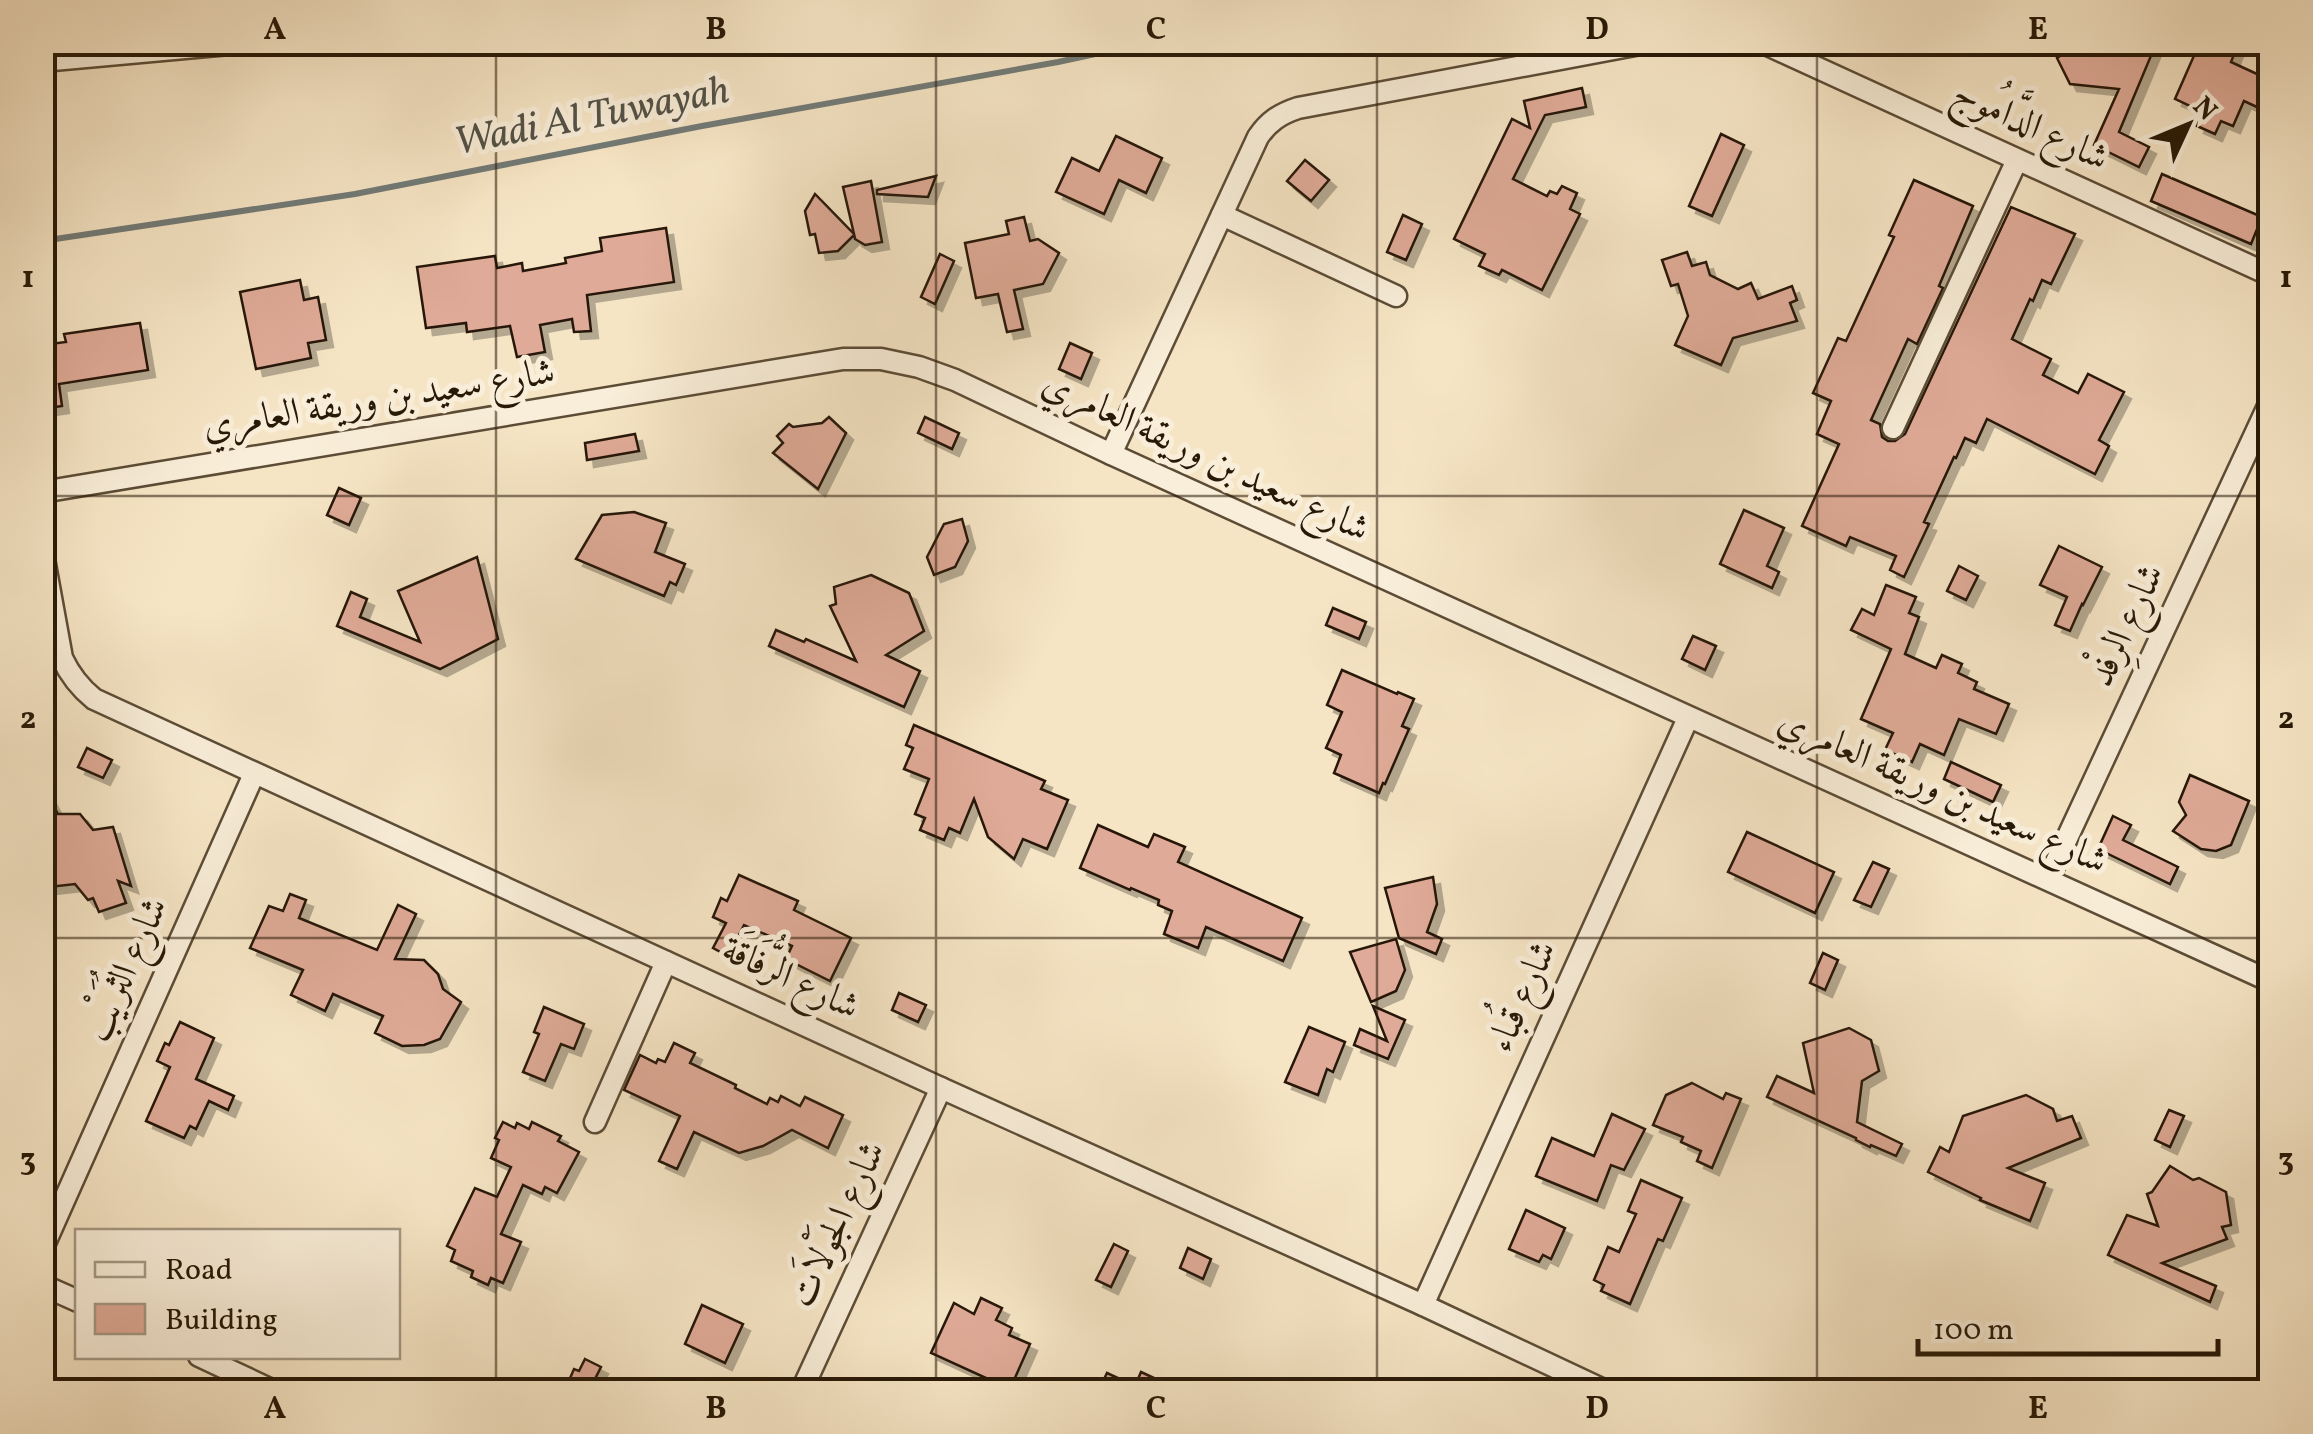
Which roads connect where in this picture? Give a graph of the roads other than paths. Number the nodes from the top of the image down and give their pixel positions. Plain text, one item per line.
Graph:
1 (252, 42) edge
2 (1652, 42) edge
3 (1761, 42) edge
4 (108, 49) edge
5 (42, 61) edge
6 (2018, 160) junction
7 (1222, 215) junction
8 (2270, 276) edge
9 (1396, 296) dead end
10 (2270, 402) edge
11 (1893, 428) dead end
12 (1110, 454) junction
13 (42, 492) edge
14 (42, 548) edge
15 (1688, 718) junction
16 (254, 774) junction
17 (2048, 879) junction
18 (666, 962) junction
19 (2270, 981) edge
20 (941, 1088) junction
21 (595, 1122) dead end
22 (42, 1250) edge
23 (42, 1285) edge
24 (75, 1300) edge
25 (1423, 1305) junction
26 (205, 1359) edge
27 (1598, 1390) edge
28 (276, 1392) edge
29 (801, 1392) edge

1 - 4 street
2 - 7 street
3 - 6 street, شارع الدَّامُوج
4 - 5 street
6 - 8 street, شارع الدَّامُوج
6 - 11 street
7 - 9 street
7 - 12 street
10 - 17 street, شارع الرِفْد
12 - 13 street, شارع سعيد بن وريقة العامري
12 - 15 street, شارع سعيد بن وريقة العامري
14 - 16 street, شارع الرُّفَاقَة
15 - 17 street, شارع سعيد بن وريقة العامري
15 - 25 street, شارع قُباء
16 - 18 street, شارع الرُّفَاقَة
16 - 22 street, شارع الثُرَيْب
17 - 19 street, شارع سعيد بن وريقة العامري
18 - 20 street, شارع الرُّفَاقَة
18 - 21 street
20 - 25 street, شارع الرُّفَاقَة
20 - 29 street, شارع الجَوْلاَت
23 - 24 street
25 - 27 street, شارع الرُّفَاقَة
26 - 28 street

